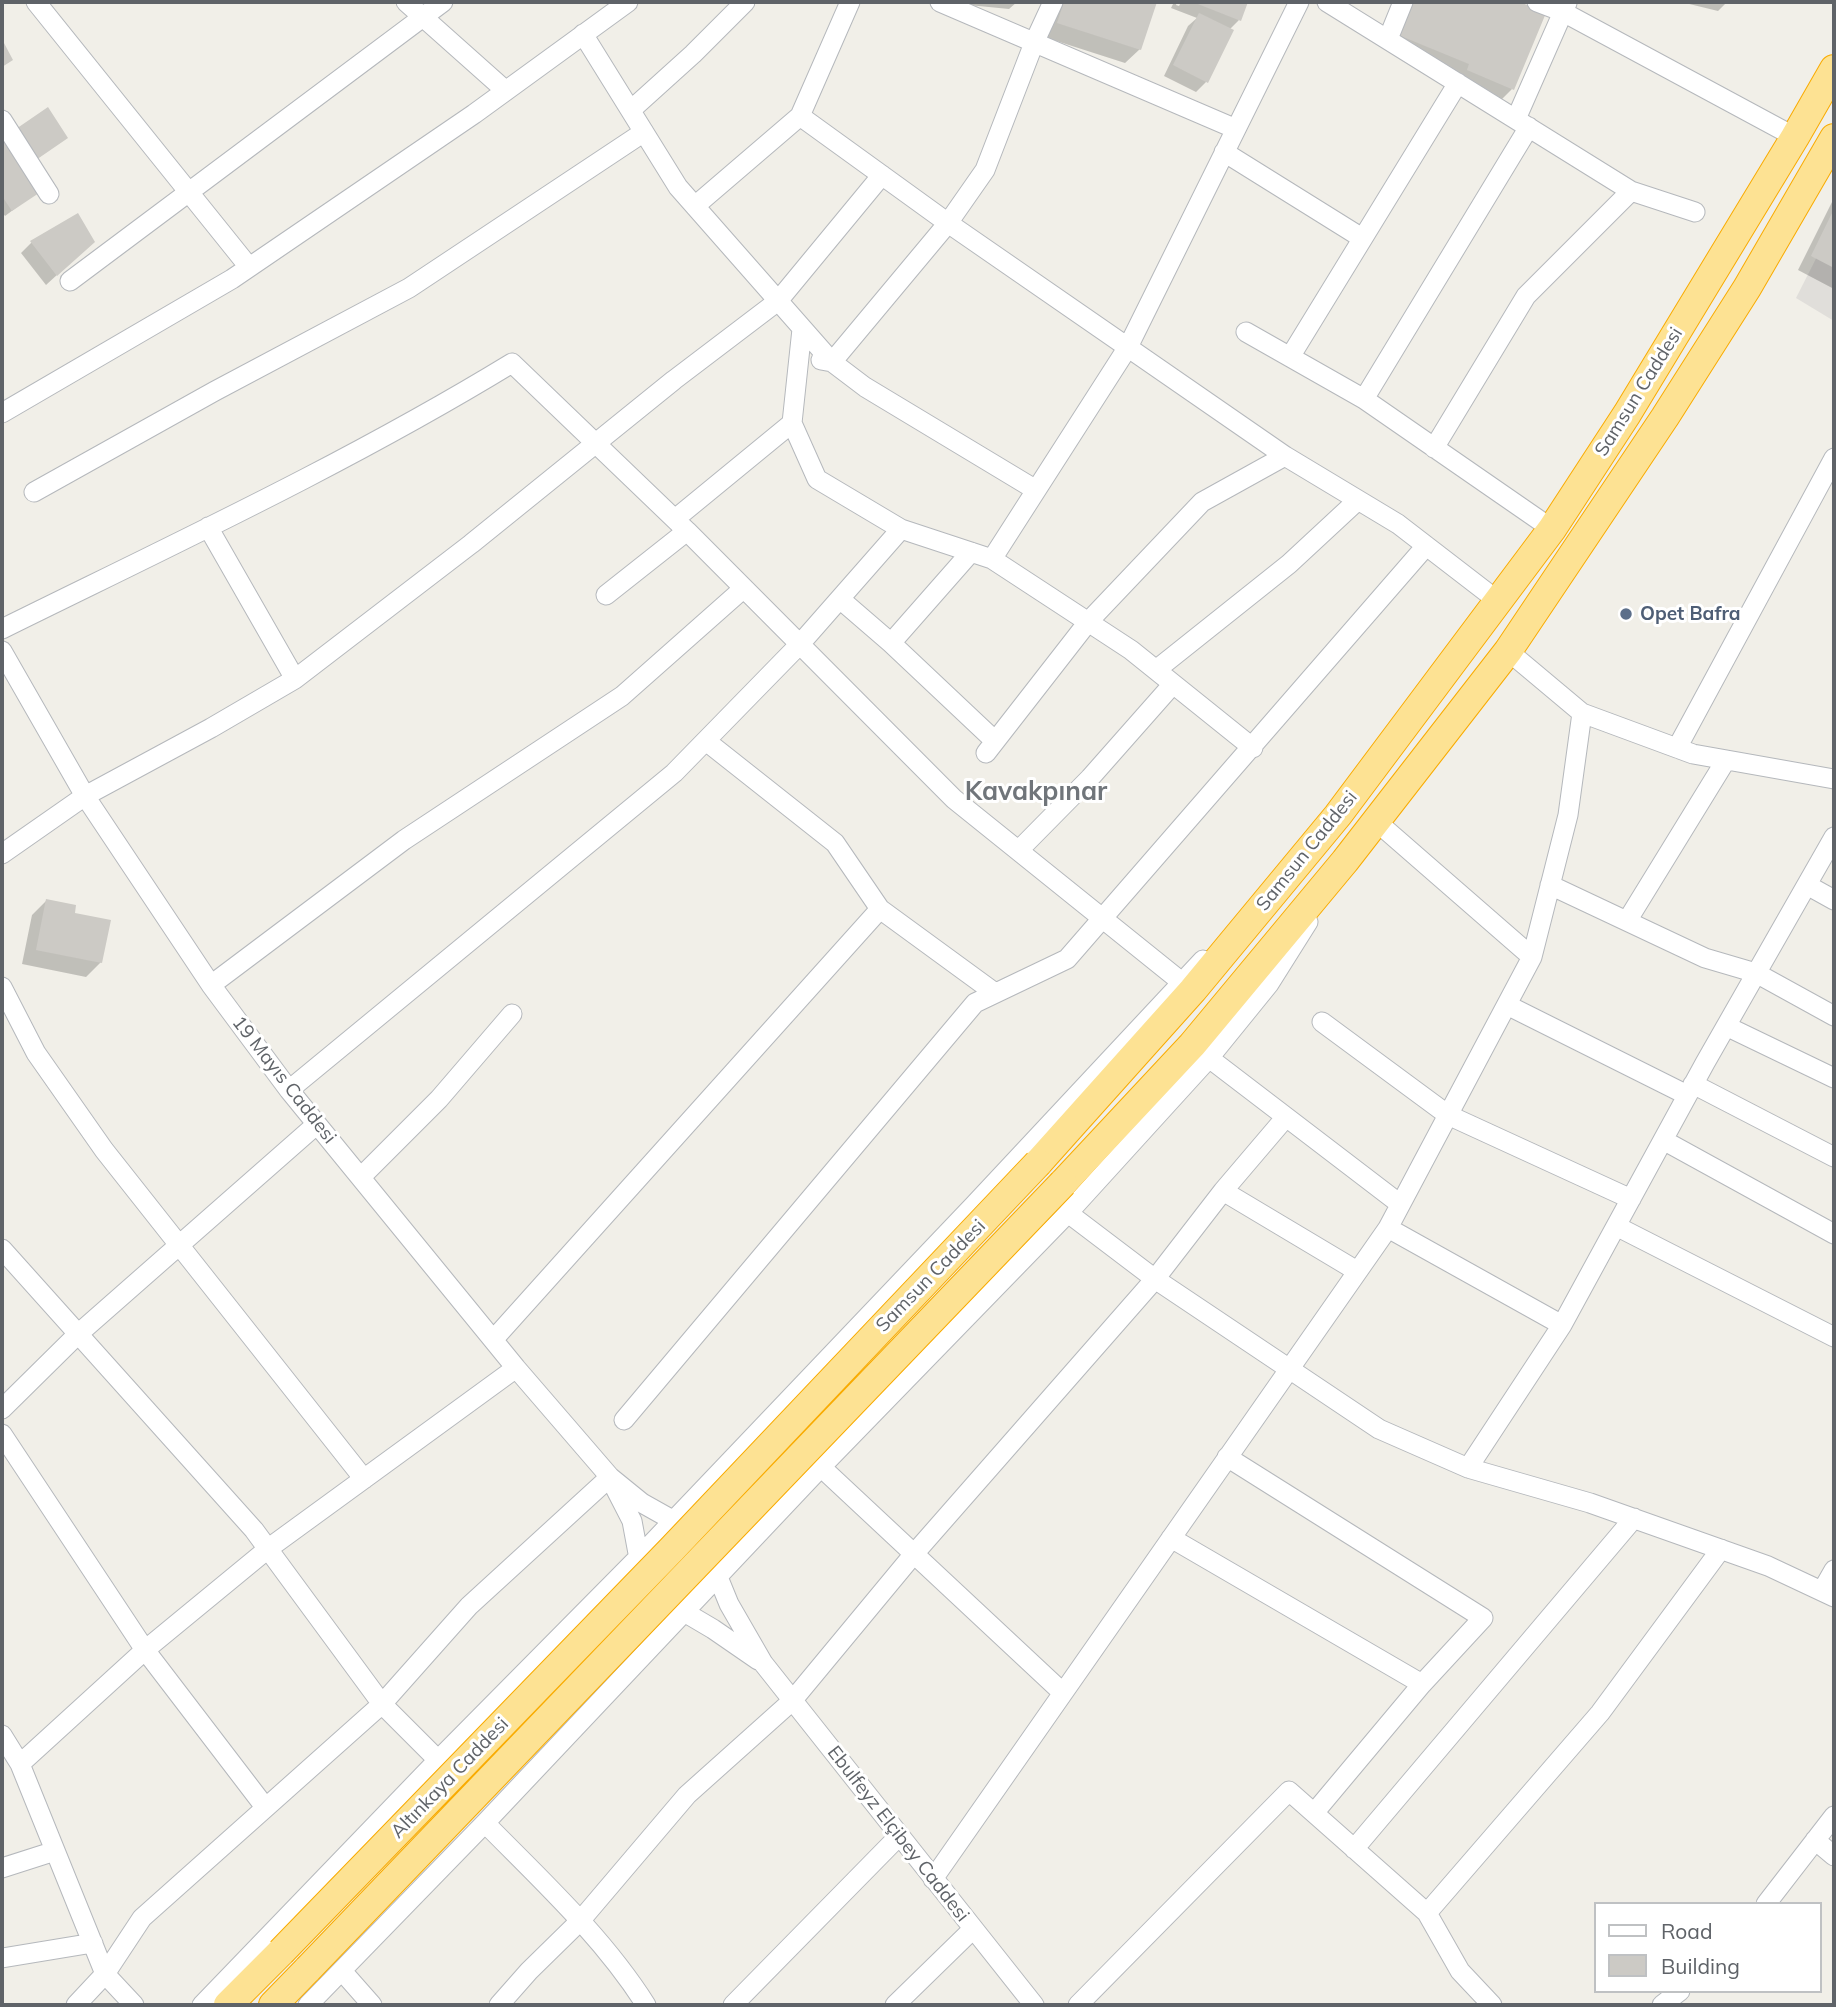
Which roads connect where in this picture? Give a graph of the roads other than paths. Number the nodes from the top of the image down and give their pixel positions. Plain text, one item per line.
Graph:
1 (36, 2) edge
2 (406, 2) edge
3 (443, 2) edge
4 (628, 2) edge
5 (746, 2) edge
6 (850, 2) edge
7 (940, 2) edge
8 (1053, 2) edge
9 (1299, 2) edge
10 (1327, 2) edge
11 (1403, 2) edge
12 (1537, 2) edge
13 (1565, 7) edge
14 (423, 17) junction
15 (583, 34) junction
16 (1388, 39) junction
17 (1034, 43) junction
18 (1834, 69) edge
19 (1458, 83) junction
20 (506, 91) junction
21 (631, 110) junction
22 (800, 117) junction
23 (2, 120) edge
24 (1522, 123) junction
25 (1236, 129) junction
26 (644, 132) junction
27 (1795, 137) junction
28 (1834, 138) edge
29 (1224, 152) junction
30 (882, 175) junction
31 (190, 191) junction
32 (1631, 191) junction
33 (49, 194) dead end
34 (695, 206) junction
35 (1695, 212) dead end
36 (948, 223) junction
37 (1362, 239) junction
38 (249, 267) junction
39 (70, 281) dead end
40 (778, 301) junction
41 (803, 329) junction
42 (1245, 332) dead end
43 (1128, 347) junction
44 (799, 356) junction
45 (1290, 358) junction
46 (832, 362) junction
47 (1364, 399) junction
48 (2, 413) edge
49 (792, 423) junction
50 (597, 443) junction
51 (1434, 448) junction
52 (1285, 456) junction
53 (1834, 458) edge
54 (1036, 490) junction
55 (34, 492) dead end
56 (1358, 500) junction
57 (681, 525) junction
58 (208, 527) junction
59 (901, 529) junction
60 (1552, 529) junction
61 (1426, 546) junction
62 (971, 552) junction
63 (992, 559) junction
64 (744, 588) junction
65 (606, 595) dead end
66 (840, 599) junction
67 (1499, 601) junction
68 (1088, 622) junction
69 (2, 629) edge
70 (891, 643) junction
71 (800, 644) junction
72 (2, 651) edge
73 (1508, 651) junction
74 (1156, 670) junction
75 (295, 679) junction
76 (1174, 684) junction
77 (1581, 713) junction
78 (706, 741) junction
79 (1253, 748) junction
80 (1677, 748) junction
81 (1726, 760) junction
82 (1834, 779) edge
83 (85, 796) junction
84 (1377, 822) junction
85 (1834, 837) edge
86 (1019, 850) junction
87 (2, 855) edge
88 (1345, 861) junction
89 (1550, 885) junction
90 (1807, 885) junction
91 (1834, 900) edge
92 (880, 909) junction
93 (1104, 918) junction
94 (1626, 921) junction
95 (1532, 957) junction
96 (1756, 973) junction
97 (211, 985) junction
98 (1187, 986) junction
99 (2, 987) edge
100 (995, 993) junction
101 (1507, 1005) junction
102 (512, 1014) dead end
103 (1834, 1016) edge
104 (1322, 1022) dead end
105 (1726, 1026) junction
106 (1209, 1058) junction
107 (1834, 1078) edge
108 (1690, 1089) junction
109 (289, 1090) junction
110 (1448, 1115) junction
111 (1286, 1117) junction
112 (317, 1124) junction
113 (1663, 1140) junction
114 (1834, 1157) edge
115 (361, 1177) junction
116 (1223, 1191) junction
117 (1631, 1199) junction
118 (1400, 1204) junction
119 (1068, 1213) junction
120 (1616, 1226) junction
121 (1388, 1228) junction
122 (1834, 1234) edge
123 (179, 1245) junction
124 (2, 1250) edge
125 (1357, 1271) junction
126 (1155, 1279) junction
127 (1562, 1325) junction
128 (77, 1335) junction
129 (1834, 1337) edge
130 (493, 1340) junction
131 (1290, 1367) junction
132 (516, 1368) junction
133 (2, 1409) edge
134 (624, 1420) dead end
135 (2, 1434) edge
136 (1227, 1457) junction
137 (821, 1467) junction
138 (1468, 1468) junction
139 (610, 1477) junction
140 (364, 1479) junction
141 (1634, 1518) junction
142 (674, 1520) junction
143 (1171, 1538) junction
144 (698, 1540) joint
145 (269, 1548) junction
146 (1721, 1549) junction
147 (671, 1550) joint
148 (914, 1555) junction
149 (638, 1558) junction
150 (1834, 1570) edge
151 (689, 1572) joint
152 (718, 1575) junction
153 (654, 1587) joint
154 (1828, 1594) edge
155 (684, 1614) junction
156 (145, 1650) junction
157 (763, 1663) junction
158 (1422, 1684) junction
159 (1063, 1693) junction
160 (792, 1701) junction
161 (382, 1704) junction
162 (4, 1742) edge
163 (438, 1760) junction
164 (20, 1764) junction
165 (265, 1807) junction
166 (1314, 1813) junction
167 (1834, 1816) edge
168 (485, 1823) junction
169 (900, 1836) junction
170 (1815, 1840) junction
171 (1354, 1849) junction
172 (55, 1851) junction
173 (1834, 1856) edge
174 (2, 1868) edge
175 (933, 1879) junction
176 (1768, 1902) edge
177 (1427, 1913) junction
178 (580, 1921) junction
179 (973, 1929) junction
180 (93, 1943) junction
181 (2, 1958) edge
182 (342, 1971) junction
183 (105, 1974) junction
184 (1677, 1993) edge
185 (1030, 2004) edge
186 (76, 2005) edge
187 (134, 2005) edge
188 (202, 2005) edge
189 (228, 2005) edge
190 (273, 2005) edge
191 (308, 2005) edge
192 (372, 2005) edge
193 (499, 2005) edge
194 (646, 2005) edge
195 (733, 2005) edge
196 (895, 2005) edge
197 (1078, 2005) edge
198 (1492, 2005) edge
199 (1662, 2005) edge

1 - 31 street
2 - 14 street
3 - 14 street
4 - 15 street
5 - 21 street
6 - 22 street
7 - 17 street
8 - 17 street
9 - 25 street
10 - 16 street
11 - 16 street
12 - 13 street
13 - 24 street
13 - 27 street
14 - 20 street
14 - 31 street
15 - 20 street
15 - 21 street
16 - 19 street
17 - 25 street
17 - 36 street
18 - 27 highway, Samsun Caddesi
19 - 24 street
19 - 37 street
20 - 38 street
21 - 26 street
22 - 30 street
22 - 34 street
23 - 33 street
24 - 32 street
24 - 47 street
25 - 29 street
26 - 34 street
26 - 55 street
27 - 60 highway, Samsun Caddesi
28 - 73 highway, Samsun Caddesi
29 - 37 street
29 - 43 street
30 - 36 street
30 - 40 street
31 - 38 street
31 - 39 street
32 - 35 street
32 - 51 street
34 - 40 street
36 - 43 street
36 - 46 street
37 - 45 street
38 - 48 street
40 - 41 street
40 - 50 street
41 - 44 street
41 - 46 street
42 - 45 street
43 - 52 street
43 - 54 street
44 - 46 street
44 - 49 street
45 - 47 street
46 - 54 street
47 - 51 street
49 - 57 street
49 - 59 street
50 - 57 street
50 - 58 street
50 - 75 street
51 - 60 street
52 - 56 street
52 - 68 street
53 - 80 street
54 - 63 street
56 - 61 street
56 - 74 street
57 - 64 street
57 - 65 street
58 - 69 street
58 - 75 street
59 - 62 street
59 - 66 street
60 - 67 highway, Samsun Caddesi
61 - 67 street
61 - 79 street
62 - 63 street
62 - 70 street
63 - 68 street
64 - 71 street
64 - 97 street
66 - 70 street
66 - 71 street
67 - 98 highway, Samsun Caddesi
68 - 70 street
68 - 74 street
71 - 78 street
71 - 86 street
72 - 83 street, 19 Mayıs Caddesi
73 - 77 street
73 - 84 highway, Samsun Caddesi
74 - 76 street
75 - 83 street
76 - 79 street
76 - 86 street
77 - 80 street
77 - 89 street
78 - 92 street
78 - 109 street
79 - 93 street
80 - 81 street
81 - 82 street
81 - 94 street
83 - 87 street
83 - 97 street, 19 Mayıs Caddesi
84 - 88 highway, Samsun Caddesi
84 - 95 street
85 - 90 street
86 - 93 street
88 - 106 street
88 - 151 highway, Samsun Caddesi, bridge
89 - 94 street
89 - 95 street
90 - 91 street
90 - 96 street
92 - 100 street
92 - 130 street
93 - 98 street
93 - 100 street
94 - 96 street
95 - 101 street
96 - 103 street
96 - 105 street
97 - 109 street, 19 Mayıs Caddesi
98 - 142 street
98 - 147 highway, Samsun Caddesi, bridge
99 - 123 street
100 - 134 street
101 - 108 street
101 - 110 street
102 - 115 street
104 - 110 street
105 - 107 street
105 - 108 street
106 - 111 street
106 - 119 street
108 - 113 street
108 - 114 street
109 - 112 street, 19 Mayıs Caddesi
110 - 117 street
110 - 118 street
111 - 116 street
111 - 118 street
112 - 115 street, 19 Mayıs Caddesi
112 - 123 street
113 - 117 street
113 - 122 street
115 - 130 street, 19 Mayıs Caddesi
116 - 125 street
116 - 126 street
117 - 120 street
118 - 121 street
119 - 126 street
119 - 137 street
120 - 127 street
120 - 129 street
121 - 125 street
121 - 127 street
123 - 128 street
123 - 140 street
124 - 128 street
125 - 131 street
126 - 131 street
126 - 148 street
127 - 138 street
128 - 133 street
128 - 145 street
130 - 132 street, 19 Mayıs Caddesi
131 - 136 street
131 - 138 street
132 - 139 street, 19 Mayıs Caddesi
132 - 140 street
135 - 156 street
136 - 143 street
136 - 158 street
137 - 148 street
137 - 152 street
138 - 141 street
139 - 142 street, 19 Mayıs Caddesi
139 - 149 street, 19 Mayıs Caddesi
139 - 161 street
140 - 145 street
141 - 146 street
141 - 171 street
142 - 144 street, 19 Mayıs Caddesi
142 - 149 street
143 - 158 street
143 - 159 street
144 - 152 street, Ebulfeyz Elçibey Caddesi
145 - 156 street
145 - 161 street
146 - 154 street
146 - 177 street
147 - 189 highway, Altınkaya Caddesi, bridge
148 - 159 street
148 - 160 street
149 - 153 street, 19 Mayıs Caddesi
149 - 163 street
150 - 154 street
151 - 190 highway, Altınkaya Caddesi, bridge
152 - 155 street
152 - 157 street, Ebulfeyz Elçibey Caddesi
153 - 155 street, Ebulfeyz Elçibey Caddesi
155 - 157 street, Ebulfeyz Elçibey Caddesi
155 - 168 street
156 - 164 street
156 - 165 street
157 - 160 street, Ebulfeyz Elçibey Caddesi
158 - 166 street
159 - 175 street
160 - 169 street, Ebulfeyz Elçibey Caddesi
160 - 178 street
161 - 163 street
161 - 165 street
162 - 164 street
163 - 188 street
164 - 172 street
165 - 183 street
166 - 171 street
166 - 197 street
167 - 170 street
168 - 178 street
168 - 182 street
169 - 175 street, Ebulfeyz Elçibey Caddesi
169 - 195 street
170 - 173 street
170 - 176 street
171 - 177 street
172 - 174 street
172 - 180 street
175 - 179 street, Ebulfeyz Elçibey Caddesi
177 - 198 street
178 - 193 street
178 - 194 street
179 - 185 street, Ebulfeyz Elçibey Caddesi
179 - 196 street
180 - 181 street
180 - 183 street
182 - 191 street
182 - 192 street
183 - 186 street
183 - 187 street
184 - 199 street

